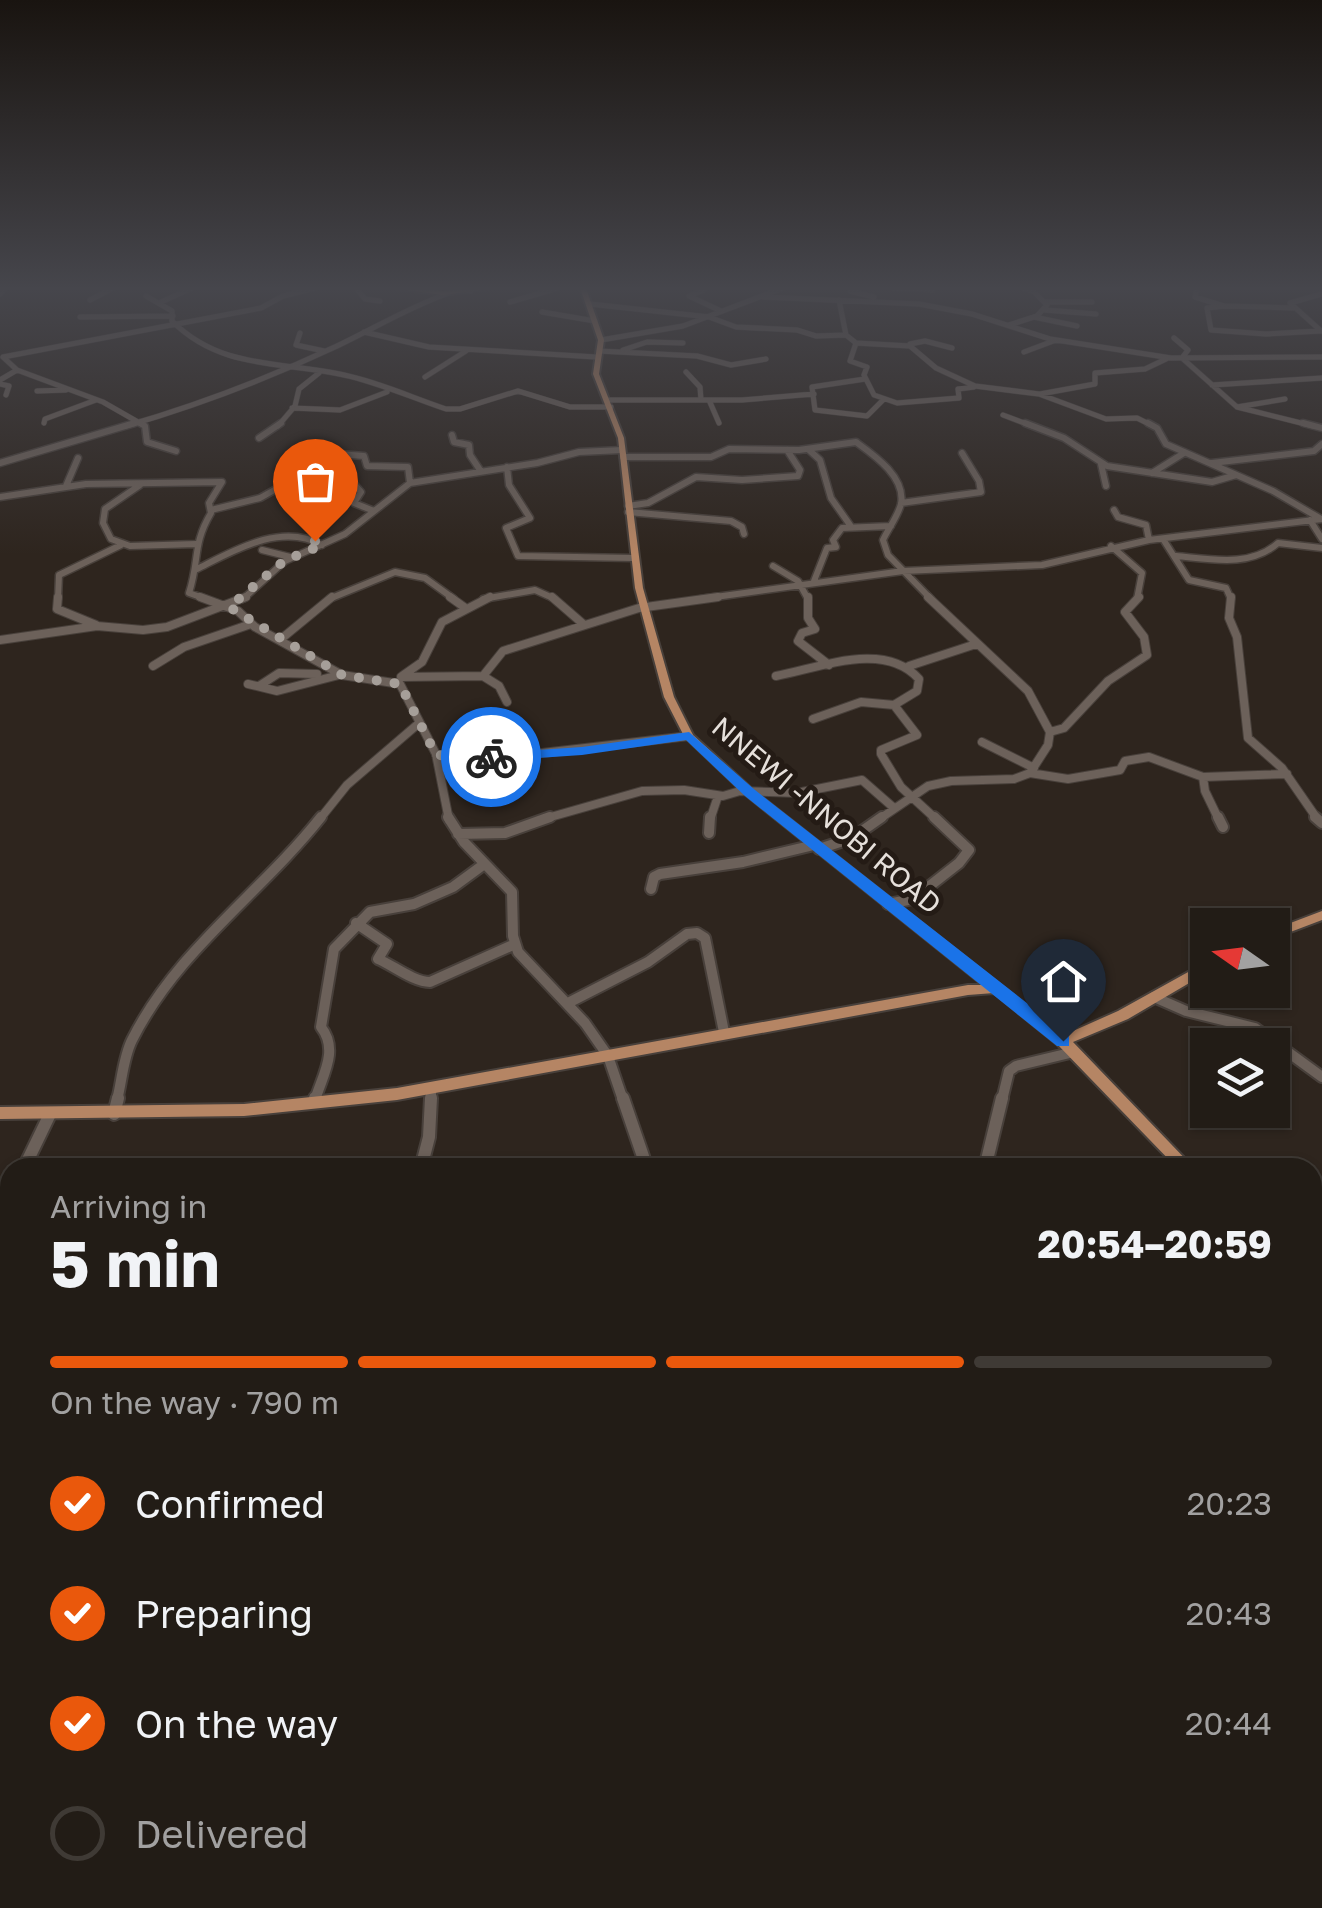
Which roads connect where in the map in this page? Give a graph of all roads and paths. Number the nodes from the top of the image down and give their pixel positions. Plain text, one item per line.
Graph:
1 (38, 377) edge
2 (256, 377) edge
3 (315, 377) edge
4 (351, 377) edge
5 (597, 377) edge
6 (691, 377) edge
7 (956, 377) edge
8 (1096, 377) edge
9 (1203, 377) edge
10 (1322, 378) edge
11 (865, 379) joint
12 (0, 382) edge
13 (1212, 385) junction
14 (975, 386) junction
15 (72, 389) junction
16 (37, 390) dead end
17 (388, 391) junction
18 (814, 394) junction
19 (1040, 394) junction
20 (6, 395) dead end
21 (884, 399) junction
22 (1286, 399) dead end
23 (97, 400) junction
24 (705, 400) junction
25 (609, 403) junction
26 (1237, 406) junction
27 (292, 408) junction
28 (1004, 415) dead end
29 (44, 423) dead end
30 (719, 423) dead end
31 (142, 424) junction
32 (1322, 428) edge
33 (452, 435) dead end
34 (260, 438) dead end
35 (1322, 444) edge
36 (808, 449) junction
37 (786, 450) junction
38 (176, 451) dead end
39 (1314, 452) junction
40 (962, 453) dead end
41 (1184, 453) junction
42 (623, 454) junction
43 (78, 458) dead end
44 (1320, 459) dead end
45 (0, 463) edge
46 (1101, 464) junction
47 (1211, 464) junction
48 (506, 467) junction
49 (480, 470) junction
50 (1151, 473) junction
51 (1237, 475) junction
52 (410, 483) junction
53 (354, 484) dead end
54 (140, 485) junction
55 (66, 486) junction
56 (1106, 486) dead end
57 (0, 497) edge
58 (901, 503) junction
59 (628, 509) junction
60 (211, 510) junction
61 (1114, 510) dead end
62 (374, 511) junction
63 (1322, 519) edge
64 (1310, 520) junction
65 (850, 525) junction
66 (891, 526) junction
67 (744, 534) dead end
68 (1163, 539) junction
69 (1322, 539) edge
70 (1148, 540) junction
71 (196, 544) junction
72 (121, 545) junction
73 (322, 545) junction
74 (1112, 546) junction
75 (1322, 548) edge
76 (262, 550) dead end
77 (1176, 556) junction
78 (291, 557) junction
79 (633, 558) junction
80 (773, 566) dead end
81 (197, 569) junction
82 (903, 571) junction
83 (814, 581) junction
84 (803, 582) junction
85 (229, 607) junction
86 (464, 607) junction
87 (644, 607) junction
88 (582, 623) junction
89 (251, 624) junction
90 (97, 626) junction
91 (281, 638) junction
92 (0, 640) edge
93 (976, 644) junction
94 (829, 665) junction
95 (152, 666) dead end
96 (909, 666) junction
97 (337, 675) junction
98 (483, 676) junction
99 (776, 676) dead end
100 (400, 677) junction
101 (386, 680) junction
102 (248, 684) dead end
103 (260, 686) junction
104 (507, 702) dead end
105 (894, 705) junction
106 (813, 719) dead end
107 (418, 724) junction
108 (1050, 732) junction
109 (689, 736) junction
110 (982, 742) dead end
111 (436, 755) junction
112 (1032, 771) junction
113 (1286, 774) junction
114 (1203, 777) junction
115 (750, 793) junction
116 (718, 796) junction
117 (910, 796) junction
118 (894, 808) junction
119 (1322, 822) edge
120 (1223, 827) dead end
121 (709, 833) dead end
122 (458, 834) junction
123 (817, 847) junction
124 (483, 865) junction
125 (651, 889) dead end
126 (888, 904) junction
127 (1322, 916) edge
128 (356, 923) junction
129 (1290, 928) edge
130 (514, 945) junction
131 (978, 976) junction
132 (1190, 976) edge
133 (968, 990) junction
134 (995, 990) junction
135 (1154, 997) junction
136 (568, 1003) junction
137 (724, 1032) junction
138 (1063, 1041) junction
139 (1074, 1052) junction
140 (608, 1056) junction
141 (1322, 1077) edge
142 (431, 1088) junction
143 (314, 1102) junction
144 (0, 1113) edge
145 (50, 1114) junction
146 (114, 1114) junction
147 (29, 1158) edge
148 (424, 1158) edge
149 (643, 1158) edge
150 (987, 1158) edge
151 (1177, 1158) edge

1 - 15 street
2 - 31 street
3 - 27 street
4 - 17 street
5 - 25 main road, NNEWI -NNOBI ROAD
6 - 24 street
7 - 14 street
8 - 19 street
9 - 13 street
10 - 13 street
11 - 18 street
11 - 21 street
12 - 20 street
13 - 26 street
14 - 19 street
14 - 21 street
15 - 16 street
15 - 23 street
17 - 25 street
17 - 27 street
18 - 21 street
18 - 24 street
19 - 41 street
22 - 26 street
23 - 29 street
23 - 31 street
24 - 25 street
24 - 30 street
25 - 42 main road, NNEWI -NNOBI ROAD
26 - 32 street
27 - 34 street
28 - 46 street
31 - 38 street
31 - 45 street
33 - 49 street
35 - 39 street
36 - 37 street
36 - 58 street
36 - 65 street
37 - 42 street
37 - 59 street
39 - 44 street
39 - 47 street
40 - 58 street
41 - 47 street
41 - 50 street
42 - 48 street
42 - 59 main road, NNEWI -NNOBI ROAD
43 - 55 street
46 - 50 street
46 - 56 street
47 - 51 street
48 - 49 street
48 - 79 street
49 - 52 street
50 - 51 street
51 - 63 street
52 - 60 street
52 - 62 street
53 - 62 street
54 - 55 street
54 - 60 street
54 - 72 street
55 - 57 street
58 - 66 street
59 - 67 street
59 - 79 main road, NNEWI -NNOBI ROAD
60 - 71 street
61 - 70 street
62 - 73 street
63 - 64 street
64 - 68 street
64 - 69 street
65 - 66 street
65 - 83 street
66 - 82 street
68 - 70 street
68 - 77 street
70 - 74 street
71 - 72 street
71 - 81 street
72 - 90 street
73 - 78 street
73 - 81 street
74 - 82 street
74 - 108 street
75 - 77 street
76 - 78 street
77 - 113 street
78 - 85 street
79 - 87 main road, NNEWI -NNOBI ROAD
80 - 84 street
81 - 85 street
82 - 83 street
82 - 93 street
83 - 84 street
84 - 87 street
84 - 94 street
85 - 89 street
85 - 90 street
86 - 88 street
86 - 91 street
86 - 100 street
87 - 88 street
87 - 109 main road, NNEWI -NNOBI ROAD
88 - 98 street
89 - 91 street
89 - 95 street
90 - 92 street
91 - 97 street
93 - 96 street
93 - 108 street
94 - 96 street
94 - 99 street
96 - 105 street
97 - 101 street
97 - 103 street
97 - 103 street
98 - 100 street
98 - 104 street
100 - 101 street
101 - 107 street
102 - 103 street
105 - 106 street
105 - 117 street
107 - 111 street
107 - 146 street
108 - 112 street
109 - 111 street
109 - 115 main road, NNEWI -NNOBI ROAD
110 - 112 street
111 - 122 street
112 - 114 street
112 - 117 street
113 - 114 street
113 - 119 street
114 - 120 street
115 - 116 street
115 - 118 street
115 - 123 main road, NNEWI -NNOBI ROAD
116 - 121 street
116 - 122 street
117 - 118 street
117 - 126 street
118 - 123 street
122 - 124 street
123 - 125 street
123 - 126 main road, NNEWI -NNOBI ROAD
124 - 128 street
124 - 130 street
126 - 131 main road, NNEWI -NNOBI ROAD
127 - 129 main road
128 - 130 street
128 - 143 street
130 - 136 street
131 - 133 main road
131 - 134 main road, NNEWI -NNOBI ROAD
132 - 135 main road
133 - 134 main road
133 - 137 main road
134 - 138 main road, NNEWI -NNOBI ROAD
135 - 138 main road
135 - 141 street
136 - 137 street
136 - 140 street
137 - 140 main road
138 - 139 main road, NNEWI -NNOBI ROAD
139 - 150 street
139 - 151 main road, NNEWI -NNOBI ROAD
140 - 142 main road
140 - 149 street
142 - 143 main road
142 - 148 street
143 - 146 main road
144 - 145 main road
145 - 146 main road
145 - 147 street

